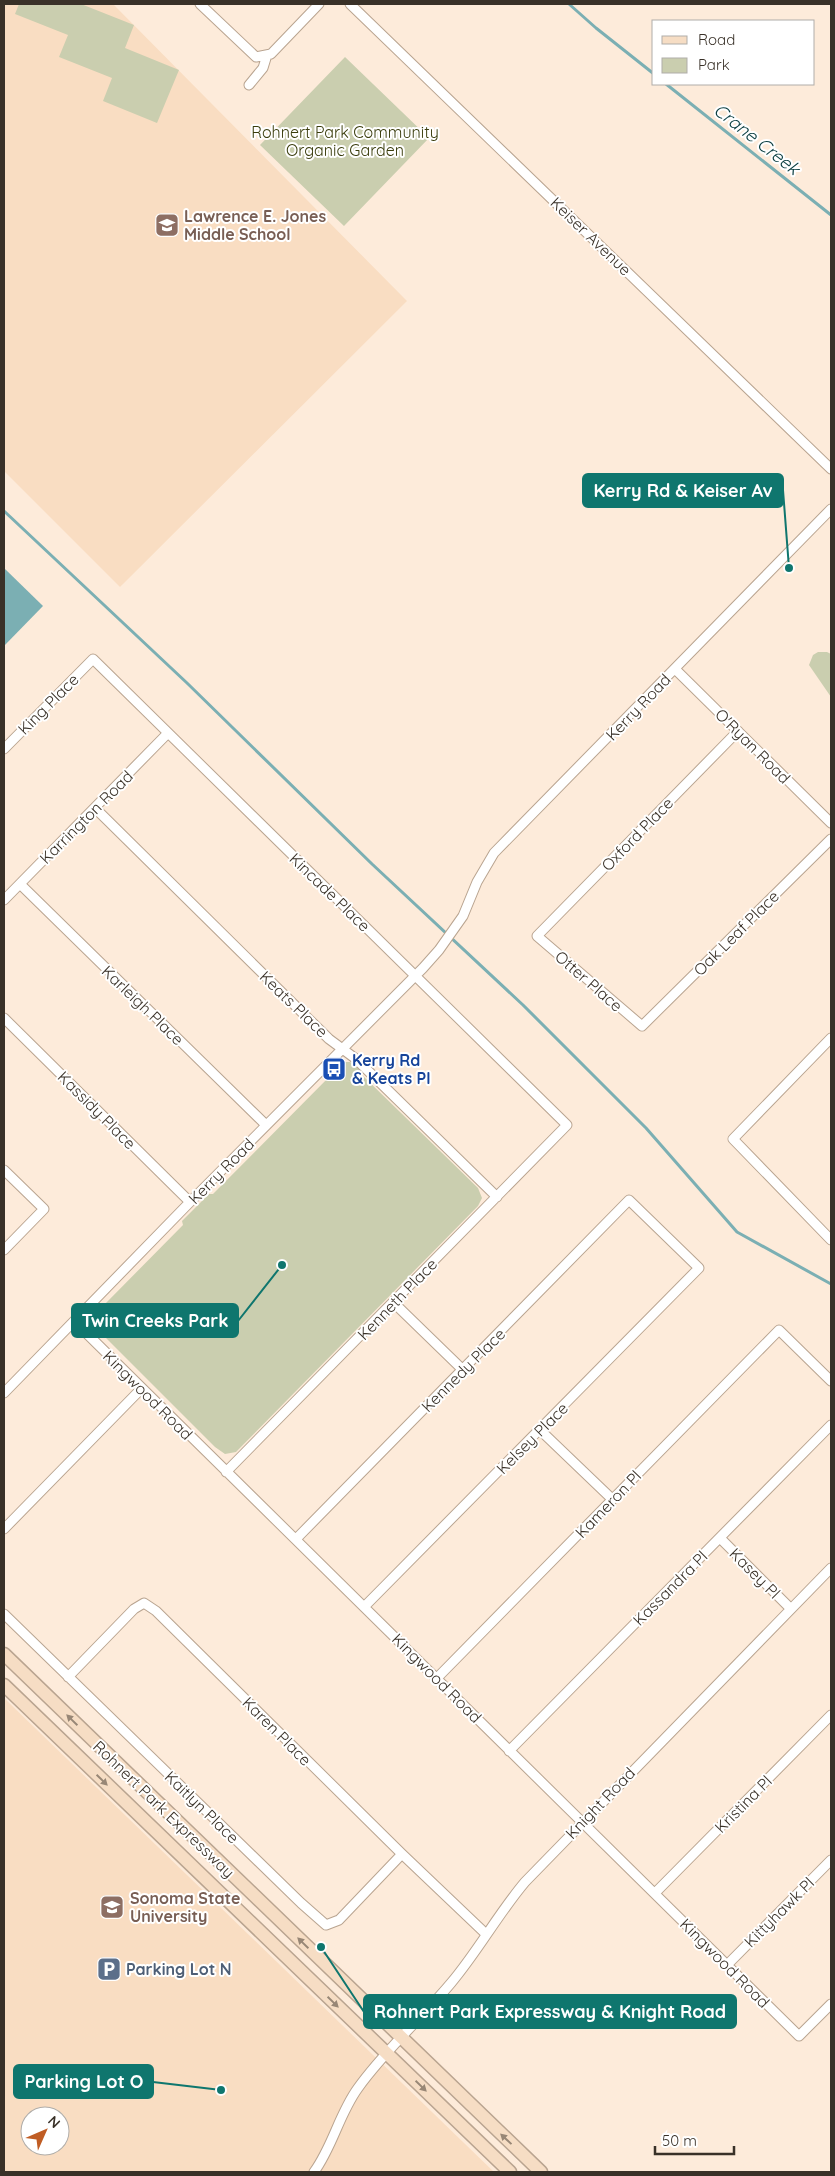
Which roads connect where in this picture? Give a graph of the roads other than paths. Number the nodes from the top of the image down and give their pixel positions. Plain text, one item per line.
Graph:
1 (200, 4) edge
2 (319, 4) edge
3 (350, 4) edge
4 (267, 55) junction
5 (249, 85) dead end
6 (831, 469) edge
7 (831, 509) edge
8 (93, 660) joint
9 (675, 669) junction
10 (738, 731) junction
11 (168, 733) junction
12 (4, 749) edge
13 (95, 808) junction
14 (831, 823) edge
15 (831, 839) edge
16 (20, 884) junction
17 (4, 900) edge
18 (537, 936) joint
19 (415, 975) junction
20 (4, 1018) edge
21 (642, 1026) joint
22 (831, 1038) edge
23 (342, 1049) junction
24 (266, 1125) junction
25 (567, 1125) joint
26 (4, 1170) edge
27 (496, 1196) junction
28 (630, 1200) joint
29 (190, 1202) junction
30 (831, 1240) edge
31 (4, 1250) edge
32 (393, 1302) junction
33 (74, 1321) junction
34 (463, 1370) junction
35 (831, 1381) edge
36 (142, 1388) junction
37 (4, 1393) edge
38 (831, 1426) edge
39 (540, 1430) junction
40 (226, 1472) junction
41 (612, 1500) junction
42 (4, 1530) edge
43 (720, 1538) junction
44 (296, 1539) junction
45 (831, 1568) edge
46 (364, 1607) junction
47 (791, 1609) junction
48 (4, 1614) edge
49 (4, 1654) edge
50 (68, 1677) junction
51 (437, 1678) junction
52 (4, 1685) edge
53 (831, 1716) edge
54 (509, 1750) junction
55 (581, 1822) junction
56 (402, 1854) junction
57 (831, 1860) edge
58 (655, 1893) junction
59 (486, 1934) junction
60 (727, 1965) junction
61 (831, 2004) edge
62 (400, 2037) junction
63 (386, 2052) junction
64 (314, 2172) edge
65 (510, 2172) edge
66 (541, 2172) edge

1 - 4 street
2 - 4 street
3 - 6 street, Keiser Avenue
4 - 5 street
7 - 9 street, Kerry Road
8 - 11 street, Kincade Place
8 - 12 street, King Place
9 - 10 street, O'Ryan Road
9 - 19 street, Kerry Road
10 - 14 street, O'Ryan Road
10 - 18 street, Oxford Place
11 - 13 street, Karrington Road
11 - 19 street, Kincade Place
13 - 16 street, Karrington Road
13 - 23 street, Keats Place
15 - 21 street, Oak Leaf Place
16 - 17 street, Karrington Road
16 - 24 street, Karleigh Place
18 - 21 street, Otter Place
19 - 23 street, Kerry Road
19 - 25 street, Kincade Place
20 - 29 street, Kassidy Place
22 - 30 street
23 - 24 street, Kerry Road
23 - 27 street, Keats Place
24 - 29 street, Kerry Road
25 - 27 street, Kenneth Place
26 - 31 street
27 - 32 street, Kenneth Place
28 - 34 street, Kennedy Place
28 - 39 street, Kelsey Place
29 - 33 street, Kerry Road
32 - 34 street
32 - 40 street, Kenneth Place
33 - 36 street, Kingwood Road
33 - 37 street, Kerry Road
34 - 44 street, Kennedy Place
35 - 41 street, Kameron Pl
36 - 40 street, Kingwood Road
36 - 42 street
38 - 43 street, Kassandra Pl
39 - 41 street
39 - 46 street, Kelsey Place
40 - 44 street, Kingwood Road
41 - 51 street, Kameron Pl
43 - 47 street, Kasey Pl
43 - 54 street, Kassandra Pl
44 - 46 street, Kingwood Road
45 - 47 street, Knight Road
46 - 51 street, Kingwood Road
47 - 55 street, Knight Road
48 - 50 street, Kaitlyn Place
62 -> 49 main road, Rohnert Park Expressway
50 - 56 street, Kaitlyn Place
50 - 56 street, Karen Place
51 - 54 street, Kingwood Road
52 -> 63 main road, Rohnert Park Expressway
53 - 58 street, Kristina Pl
54 - 55 street, Kingwood Road
55 - 58 street, Kingwood Road
55 - 59 street, Knight Road
56 - 59 street, Karen Place
57 - 60 street, Kittyhawk Pl
58 - 60 street, Kingwood Road
59 - 62 street, Knight Road
60 - 61 street, Kingwood Road
62 - 63 street, Knight Road
66 -> 62 main road, Rohnert Park Expressway
63 - 64 street, Knight Road
63 -> 65 main road, Rohnert Park Expressway

